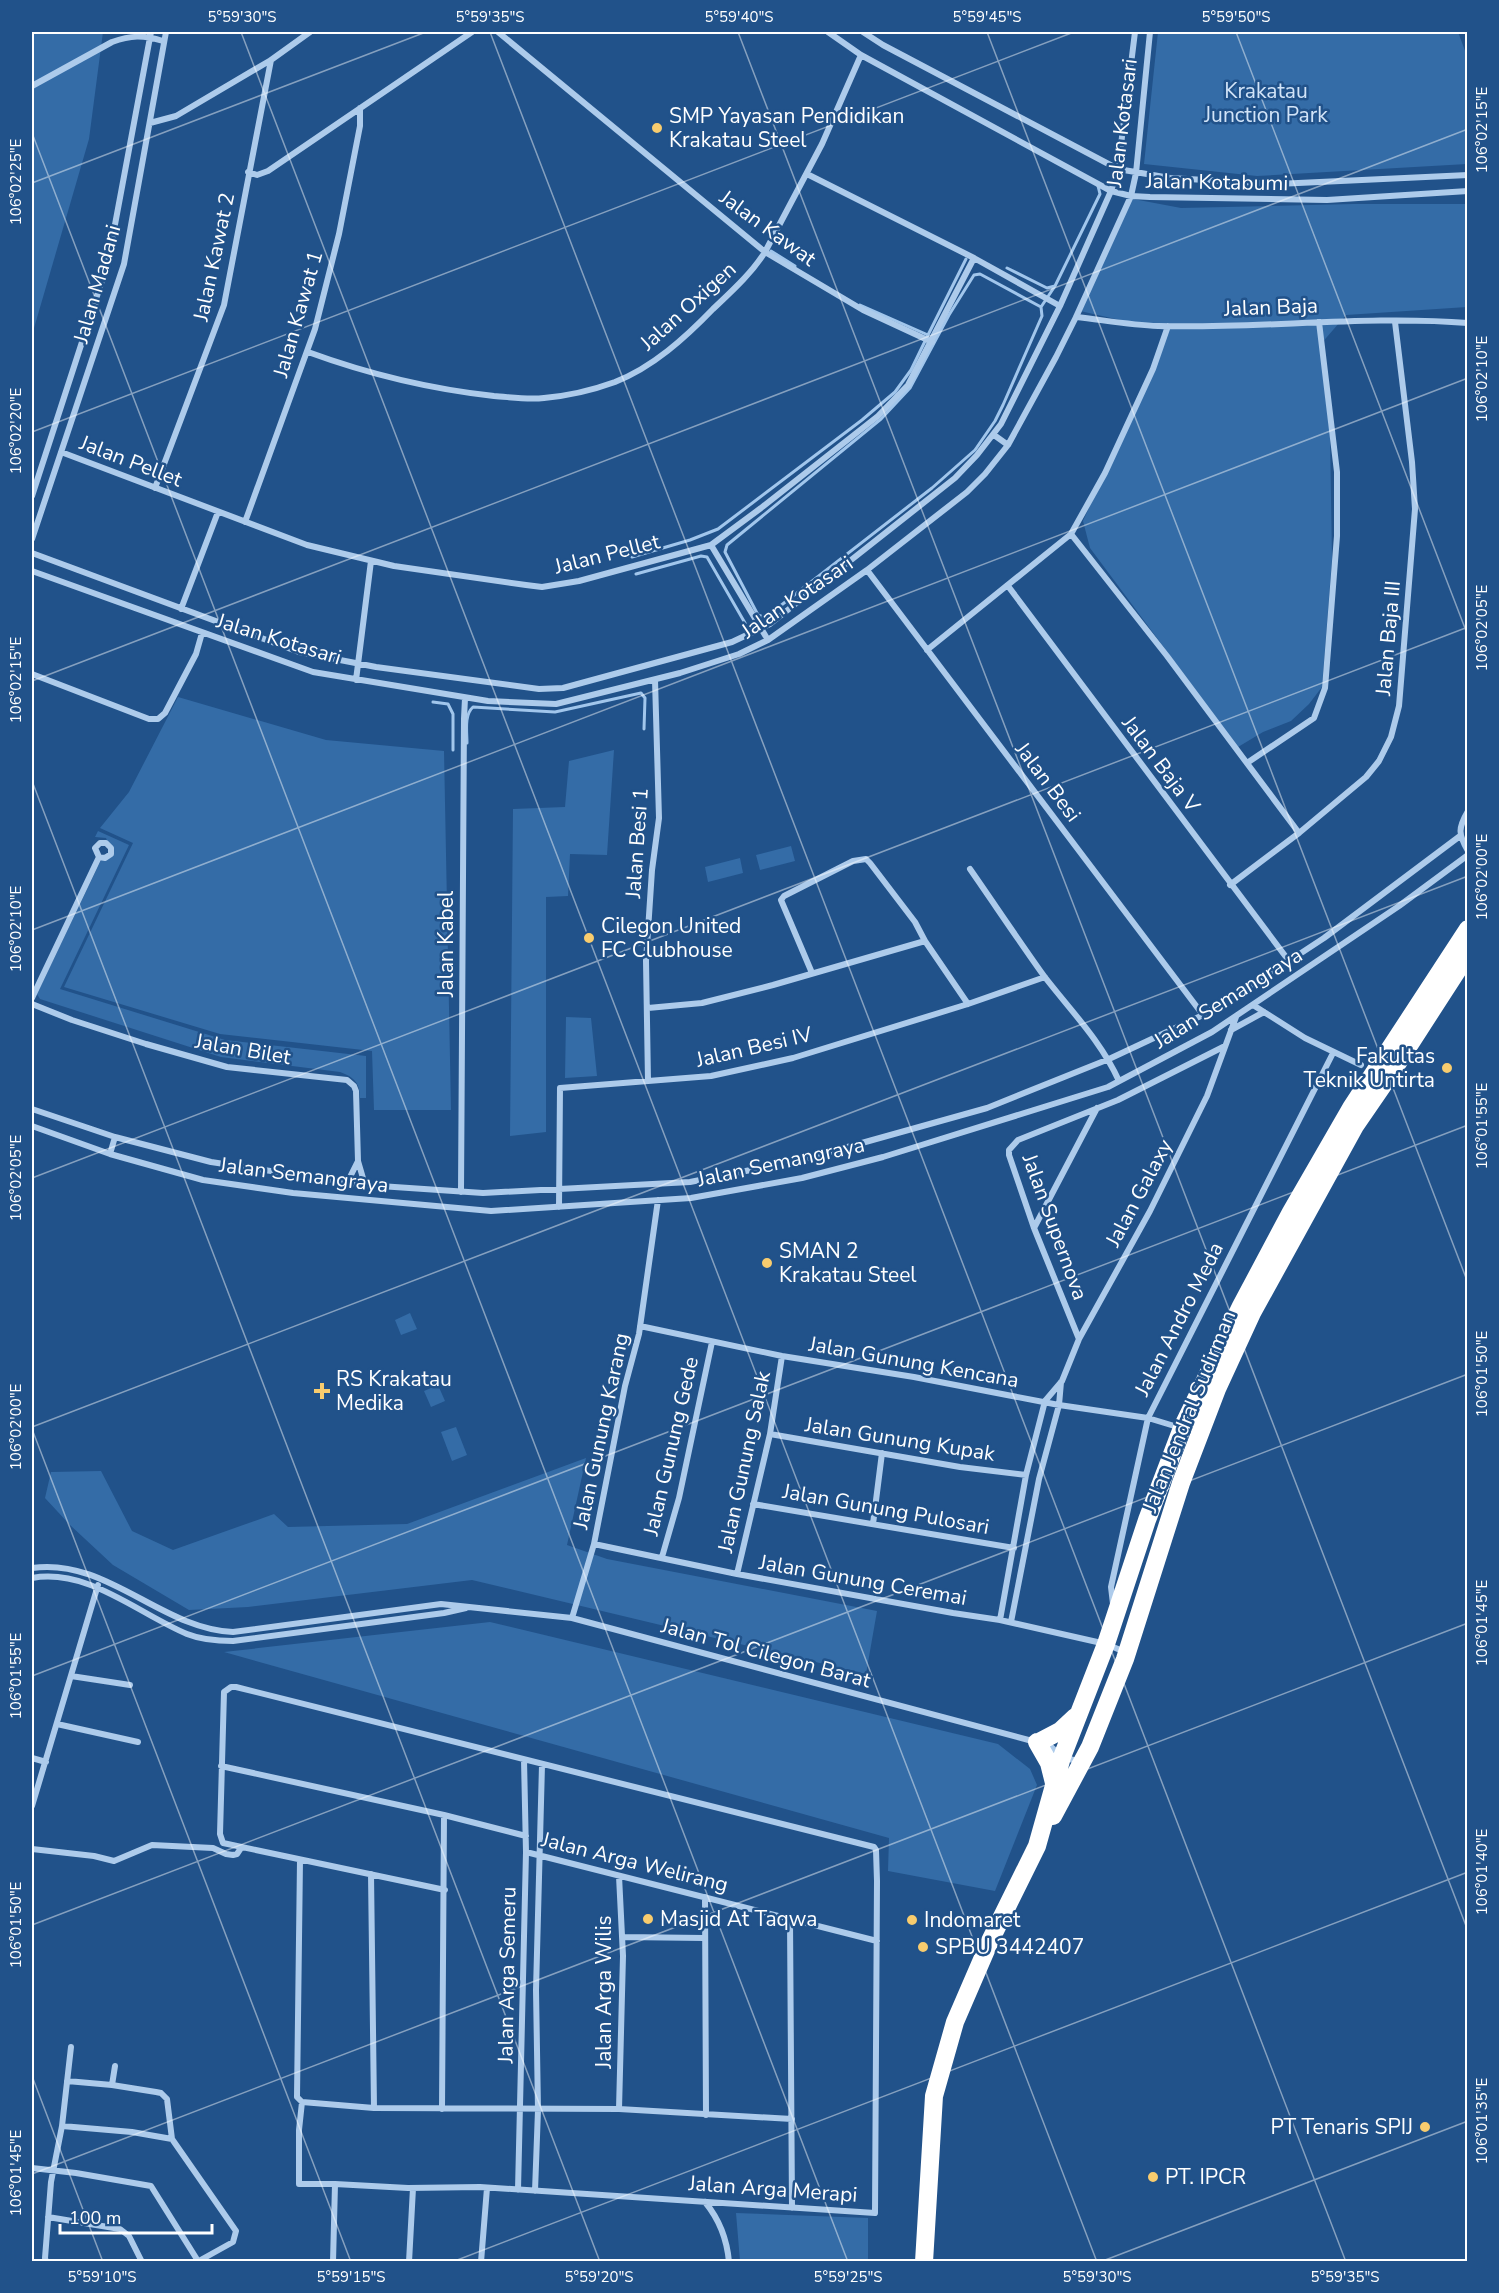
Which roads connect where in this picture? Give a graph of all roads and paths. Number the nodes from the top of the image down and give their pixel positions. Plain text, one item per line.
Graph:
1 (165, 32) edge
2 (310, 32) edge
3 (472, 32) edge
4 (498, 32) edge
5 (828, 32) edge
6 (863, 32) edge
7 (1135, 32) edge
8 (1150, 32) edge
9 (151, 34) edge
10 (163, 41) junction
11 (861, 55) junction
12 (271, 60) junction
13 (32, 86) edge
14 (360, 108) junction
15 (150, 123) junction
16 (1118, 169) junction
17 (248, 172) junction
18 (1136, 173) junction
19 (807, 174) junction
20 (1467, 175) edge
21 (1467, 191) edge
22 (1112, 192) junction
23 (1131, 196) junction
24 (765, 252) junction
25 (974, 258) junction
26 (1058, 305) junction
27 (1076, 317) junction
28 (1319, 322) junction
29 (1395, 322) junction
30 (1467, 323) edge
31 (1168, 326) junction
32 (928, 339) junction
33 (308, 352) junction
34 (994, 435) junction
35 (1008, 445) junction
36 (61, 452) junction
37 (155, 488) junction
38 (32, 496) edge
39 (218, 512) junction
40 (245, 522) junction
41 (1071, 534) junction
42 (32, 539) edge
43 (711, 545) junction
44 (32, 553) edge
45 (371, 561) junction
46 (867, 570) junction
47 (32, 571) edge
48 (1008, 586) junction
49 (181, 609) junction
50 (761, 628) junction
51 (202, 633) junction
52 (768, 640) junction
53 (927, 650) junction
54 (359, 664) junction
55 (32, 674) edge
56 (356, 680) junction
57 (655, 680) junction
58 (465, 698) junction
59 (1247, 763) junction
60 (1467, 811) edge
61 (1299, 833) junction
62 (1460, 836) junction
63 (1467, 853) edge
64 (99, 857) dead end
65 (970, 869) dead end
66 (1230, 885) junction
67 (1467, 929) edge
68 (925, 941) junction
69 (1467, 954) edge
70 (1289, 961) junction
71 (812, 974) junction
72 (1045, 976) junction
73 (32, 998) edge
74 (32, 1004) edge
75 (969, 1004) junction
76 (1253, 1005) junction
77 (648, 1008) junction
78 (1264, 1012) junction
79 (1203, 1015) junction
80 (1237, 1016) junction
81 (1231, 1031) junction
82 (1225, 1046) junction
83 (1333, 1053) junction
84 (1109, 1059) junction
85 (1361, 1065) dead end
86 (648, 1081) junction
87 (1119, 1081) junction
88 (1097, 1108) junction
89 (32, 1109) edge
90 (32, 1126) edge
91 (115, 1137) junction
92 (110, 1154) junction
93 (358, 1161) junction
94 (347, 1183) junction
95 (365, 1185) junction
96 (558, 1188) junction
97 (461, 1192) junction
98 (658, 1200) junction
99 (559, 1207) junction
100 (1034, 1228) junction
101 (640, 1326) junction
102 (1079, 1340) junction
103 (712, 1342) junction
104 (782, 1356) junction
105 (1062, 1381) junction
106 (1045, 1401) junction
107 (1059, 1405) junction
108 (1148, 1418) junction
109 (1182, 1428) junction
110 (770, 1434) junction
111 (882, 1453) junction
112 (1026, 1475) junction
113 (753, 1504) junction
114 (873, 1524) junction
115 (594, 1544) junction
116 (1014, 1548) junction
117 (662, 1557) junction
118 (32, 1568) edge
119 (737, 1574) junction
120 (32, 1578) edge
121 (100, 1579) junction
122 (96, 1588) junction
123 (472, 1606) junction
124 (572, 1618) junction
125 (1114, 1619) junction
126 (1000, 1620) junction
127 (1011, 1622) junction
128 (1106, 1644) junction
129 (1126, 1652) junction
130 (71, 1676) junction
131 (130, 1685) dead end
132 (1079, 1714) junction
133 (57, 1724) junction
134 (138, 1742) dead end
135 (1041, 1743) junction
136 (1064, 1750) junction
137 (1085, 1754) junction
138 (32, 1758) edge
139 (524, 1760) junction
140 (46, 1762) junction
141 (542, 1765) junction
142 (221, 1766) junction
143 (1054, 1783) junction
144 (32, 1806) edge
145 (444, 1815) junction
146 (526, 1836) junction
147 (1037, 1846) junction
148 (241, 1848) junction
149 (32, 1850) edge
150 (526, 1851) junction
151 (540, 1855) junction
152 (300, 1860) junction
153 (371, 1874) junction
154 (619, 1876) junction
155 (445, 1890) junction
156 (705, 1897) junction
157 (790, 1920) junction
158 (622, 1937) junction
159 (704, 1938) junction
160 (877, 1941) junction
161 (71, 2047) dead end
162 (115, 2066) dead end
163 (67, 2081) junction
164 (112, 2085) junction
165 (302, 2102) junction
166 (374, 2108) junction
167 (442, 2109) junction
168 (520, 2109) junction
169 (619, 2109) junction
170 (538, 2110) junction
171 (706, 2115) junction
172 (792, 2119) junction
173 (62, 2126) junction
174 (172, 2139) junction
175 (32, 2168) edge
176 (52, 2171) junction
177 (335, 2184) junction
178 (413, 2188) junction
179 (487, 2188) junction
180 (518, 2190) junction
181 (535, 2191) junction
182 (705, 2202) junction
183 (792, 2208) junction
184 (48, 2217) junction
185 (198, 2261) edge
186 (46, 2262) edge
187 (142, 2262) edge
188 (333, 2262) edge
189 (409, 2262) edge
190 (481, 2262) edge
191 (729, 2262) edge
192 (924, 2262) edge

1 - 10 street, Jalan Madani
2 - 12 street
3 - 14 street
4 - 24 street, Jalan Kawat
5 - 11 street, Jalan Kotabumi
6 - 16 street, Jalan Kotabumi
7 - 16 street, Jalan Kotasari
8 - 18 street, Jalan Kotasari
9 - 10 street
9 - 13 street
9 - 38 street, Jalan Madani
10 - 15 street, Jalan Madani
11 - 19 street, Jalan Oxigen
11 - 22 street, Jalan Kotabumi
12 - 15 street
12 - 17 street, Jalan Kawat 2
14 - 17 street
14 - 33 street, Jalan Kawat 1
15 - 36 street, Jalan Madani
16 - 18 street, Jalan Kotabumi
16 - 22 street, Jalan Kotasari
17 - 37 street, Jalan Kawat 2
18 - 20 street, Jalan Kotabumi
18 - 23 street, Jalan Kotasari
19 - 24 street, Jalan Oxigen
19 - 25 street
21 - 23 street, Jalan Kotabumi
22 - 23 street, Jalan Kotabumi
22 - 26 street, Jalan Kotasari
23 - 27 street, Jalan Kotasari
24 - 32 street, Jalan Kawat
24 - 33 street, Jalan Oxigen
25 - 26 street
25 - 32 street, Jalan Pellet
26 - 34 street, Jalan Kotasari
27 - 31 street, Jalan Baja
27 - 35 street, Jalan Kotasari
28 - 29 street, Jalan Baja
28 - 31 street, Jalan Baja
28 - 59 street
29 - 30 street, Jalan Baja
29 - 61 street, Jalan Baja III
31 - 41 street
32 - 43 street, Jalan Pellet
33 - 40 street, Jalan Kawat 1
34 - 35 street
34 - 50 street, Jalan Kotasari
35 - 46 street, Jalan Kotasari
36 - 37 street, Jalan Pellet
36 - 42 street, Jalan Madani
37 - 39 street, Jalan Pellet
39 - 40 street, Jalan Pellet
39 - 49 street
40 - 45 street, Jalan Pellet
41 - 48 street
41 - 59 street
43 - 45 street, Jalan Pellet
43 - 50 street
44 - 49 street, Jalan Kotasari
45 - 54 street
46 - 52 street, Jalan Kotasari
46 - 53 street, Jalan Besi
47 - 51 street, Jalan Kotasari
48 - 53 street
48 - 66 street, Jalan Baja V
49 - 54 street, Jalan Kotasari
50 - 52 street
50 - 54 street, Jalan Kotasari
51 - 55 street
51 - 56 street, Jalan Kotasari
52 - 57 street, Jalan Kotasari
53 - 79 street, Jalan Besi
54 - 56 street
56 - 58 street, Jalan Kotasari
57 - 58 street, Jalan Kotasari
57 - 77 street, Jalan Besi 1
58 - 97 street, Jalan Kabel
59 - 61 street
60 - 62 street
61 - 66 street, Jalan Baja III
62 - 63 street
62 - 70 street, Jalan Semangraya
63 - 76 street, Jalan Semangraya
64 - 73 street
65 - 72 street
66 - 70 street, Jalan Baja V
67 - 109 highway
68 - 71 street
68 - 71 street
68 - 75 street
69 - 129 highway, Jalan Jendral Sudirman
70 - 79 street, Jalan Semangraya
71 - 77 street
72 - 75 street, Jalan Besi IV
72 - 84 street
74 - 93 street, Jalan Bilet
75 - 86 street, Jalan Besi IV
76 - 78 street
76 - 80 street, Jalan Semangraya
77 - 86 street, Jalan Besi 1
78 - 81 street
78 - 83 street
79 - 84 street, Jalan Semangraya
80 - 81 street, Jalan Galaxy
80 - 87 street, Jalan Semangraya
81 - 82 street, Jalan Galaxy
82 - 88 street
82 - 102 street, Jalan Galaxy
83 - 85 street
83 - 108 street, Jalan Andro Meda
84 - 87 street
84 - 96 street, Jalan Semangraya
86 - 96 street, Jalan Besi IV
87 - 98 street, Jalan Semangraya
88 - 100 street
88 - 100 street, Jalan Supernova
89 - 91 street, Jalan Semangraya
90 - 92 street, Jalan Semangraya
91 - 92 street
91 - 94 street, Jalan Semangraya
92 - 99 street, Jalan Semangraya
93 - 94 street
93 - 95 street, Jalan Bilet
94 - 95 street, Jalan Semangraya
95 - 97 street, Jalan Semangraya
96 - 97 street, Jalan Semangraya
96 - 99 street
98 - 99 street, Jalan Semangraya
98 - 101 street, Jalan Gunung Karang
100 - 102 street, Jalan Supernova
101 - 103 street, Jalan Gunung Kencana
101 - 115 street, Jalan Gunung Karang
102 - 105 street, Jalan Galaxy
103 - 104 street, Jalan Gunung Kencana
103 - 117 street, Jalan Gunung Gede
104 - 106 street, Jalan Gunung Kencana
104 - 110 street, Jalan Gunung Salak
105 - 106 street, Jalan Galaxy
105 - 107 street, Jalan Galaxy
106 - 107 street, Jalan Gunung Kencana
106 - 112 street, Jalan Galaxy
107 - 108 street, Jalan Gunung Kencana
107 - 127 street, Jalan Galaxy
108 - 109 street, Jalan Gunung Kencana
108 - 125 street, Jalan Andro Meda
109 - 125 highway
110 - 111 street, Jalan Gunung Kupak
110 - 113 street, Jalan Gunung Salak
111 - 112 street, Jalan Gunung Kupak
111 - 114 street
112 - 116 street, Jalan Galaxy
113 - 114 street, Jalan Gunung Pulosari
113 - 119 street, Jalan Gunung Salak
114 - 116 street, Jalan Gunung Pulosari
115 - 117 street, Jalan Gunung Ceremai
115 - 124 street, Jalan Gunung Karang
116 - 126 street, Jalan Galaxy
117 - 119 street, Jalan Gunung Ceremai
118 - 121 street, Jalan Tol Cilegon Barat
119 - 126 street, Jalan Gunung Ceremai
120 - 122 street
121 - 122 street
121 - 123 street, Jalan Tol Cilegon Barat
122 - 123 street
122 - 130 street
123 - 124 street, Jalan Tol Cilegon Barat
124 - 135 street, Jalan Tol Cilegon Barat
125 - 128 highway
126 - 127 street, Jalan Gunung Ceremai
127 - 128 street, Jalan Gunung Ceremai
128 - 129 street, Jalan Gunung Ceremai
128 - 132 highway
129 - 137 highway, Jalan Jendral Sudirman
130 - 131 street
130 - 133 street
132 - 135 highway
132 - 136 highway
133 - 134 street
133 - 140 street
135 - 136 street
135 - 136 street
135 - 143 highway
136 - 137 street
136 - 137 street
136 - 143 highway
137 - 147 highway, Jalan Jendral Sudirman
138 - 140 street
139 - 141 street
139 - 142 street
139 - 146 street, Jalan Arga Semeru
140 - 144 street
141 - 151 street, Jalan Arga Semeru
141 - 160 street, Jalan Arga Merapi
142 - 145 street
142 - 148 street
143 - 147 highway
145 - 146 street
145 - 155 street
146 - 150 street, Jalan Arga Semeru
147 - 192 highway
148 - 149 street
148 - 152 street
150 - 151 street, Jalan Arga Welirang
150 - 168 street, Jalan Arga Semeru
151 - 154 street, Jalan Arga Welirang
151 - 170 street, Jalan Arga Semeru
152 - 153 street
152 - 165 street
153 - 155 street
153 - 166 street
154 - 156 street, Jalan Arga Welirang
154 - 158 street, Jalan Arga Wilis
155 - 167 street
156 - 157 street, Jalan Arga Welirang
156 - 159 street
157 - 160 street, Jalan Arga Welirang
157 - 172 street
158 - 159 street
158 - 169 street, Jalan Arga Wilis
159 - 171 street
160 - 183 street, Jalan Arga Merapi
161 - 163 street
162 - 164 street
163 - 164 street
163 - 173 street
164 - 174 street
165 - 166 street
165 - 177 street, Jalan Arga Merapi
166 - 167 street
167 - 168 street
168 - 170 street
168 - 180 street, Jalan Arga Semeru
169 - 170 street
169 - 171 street
170 - 181 street, Jalan Arga Semeru
171 - 172 street
172 - 183 street
173 - 174 street
173 - 176 street
174 - 185 street
175 - 176 street
176 - 184 street
176 - 185 street
177 - 178 street, Jalan Arga Merapi
177 - 188 street
178 - 179 street, Jalan Arga Merapi
178 - 189 street
179 - 180 street, Jalan Arga Merapi
179 - 190 street
180 - 181 street, Jalan Arga Merapi
181 - 182 street, Jalan Arga Merapi
182 - 183 street, Jalan Arga Merapi
182 - 191 street
184 - 186 street
184 - 187 street

